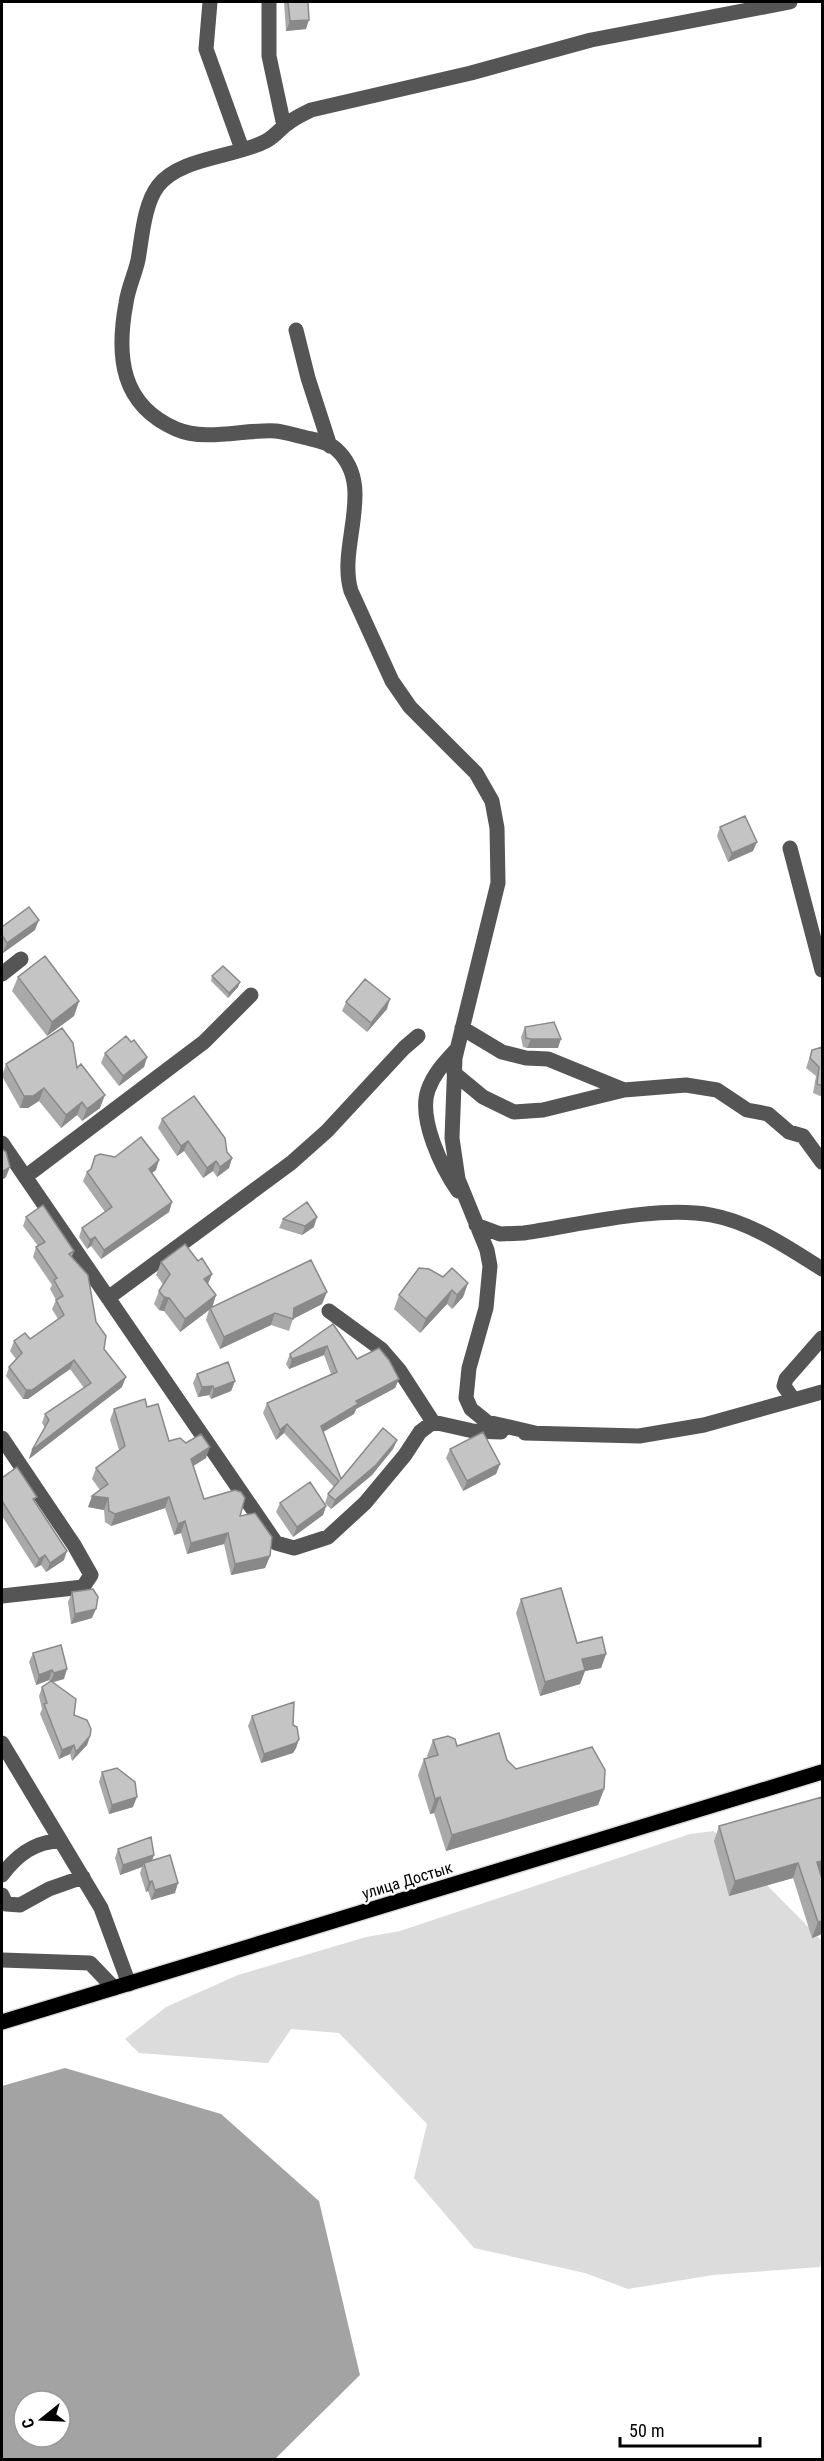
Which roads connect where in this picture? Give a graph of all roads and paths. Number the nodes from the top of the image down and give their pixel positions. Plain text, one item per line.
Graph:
1 (210, 2) edge
2 (269, 2) edge
3 (790, 2) edge
4 (284, 126) junction
5 (242, 149) junction
6 (296, 330) dead end
7 (330, 446) junction
8 (790, 848) dead end
9 (21, 959) dead end
10 (822, 970) edge
11 (2, 974) edge
12 (251, 995) dead end
13 (462, 1028) junction
14 (418, 1036) dead end
15 (457, 1048) junction
16 (454, 1073) junction
17 (624, 1090) junction
18 (2, 1143) edge
19 (822, 1162) edge
20 (25, 1177) junction
21 (468, 1206) junction
22 (476, 1225) junction
23 (822, 1269) edge
24 (108, 1298) junction
25 (329, 1311) dead end
26 (822, 1338) edge
27 (822, 1392) edge
28 (793, 1399) junction
29 (478, 1416) junction
30 (433, 1422) junction
31 (459, 1427) junction
32 (535, 1433) junction
33 (2, 1438) edge
34 (2, 1596) edge
35 (2, 1743) edge
36 (822, 1772) edge
37 (61, 1841) junction
38 (2, 1875) edge
39 (82, 1877) junction
40 (2, 1895) edge
41 (119, 1958) junction
42 (2, 1960) edge
43 (90, 1963) junction
44 (121, 1986) junction
45 (2, 2022) edge

1 - 5 street
2 - 4 street
3 - 4 street
4 - 5 street
5 - 7 street
6 - 7 street
7 - 13 street
8 - 10 street
9 - 11 street
12 - 20 street
13 - 15 street
13 - 17 street
14 - 24 street
15 - 16 street
15 - 21 street
16 - 17 street
16 - 21 street
17 - 19 street
18 - 20 street
20 - 24 street
21 - 22 street
22 - 23 street
22 - 29 street
24 - 30 street
25 - 30 street
26 - 28 street
27 - 28 street
28 - 32 street
29 - 31 street
29 - 32 street
30 - 31 street
31 - 32 street
33 - 34 street
35 - 37 street
36 - 44 main road, улица Достык
37 - 38 street
37 - 39 street
39 - 40 street
39 - 41 street
41 - 43 street
41 - 44 street
42 - 43 street
43 - 44 street
44 - 45 main road, улица Достык

